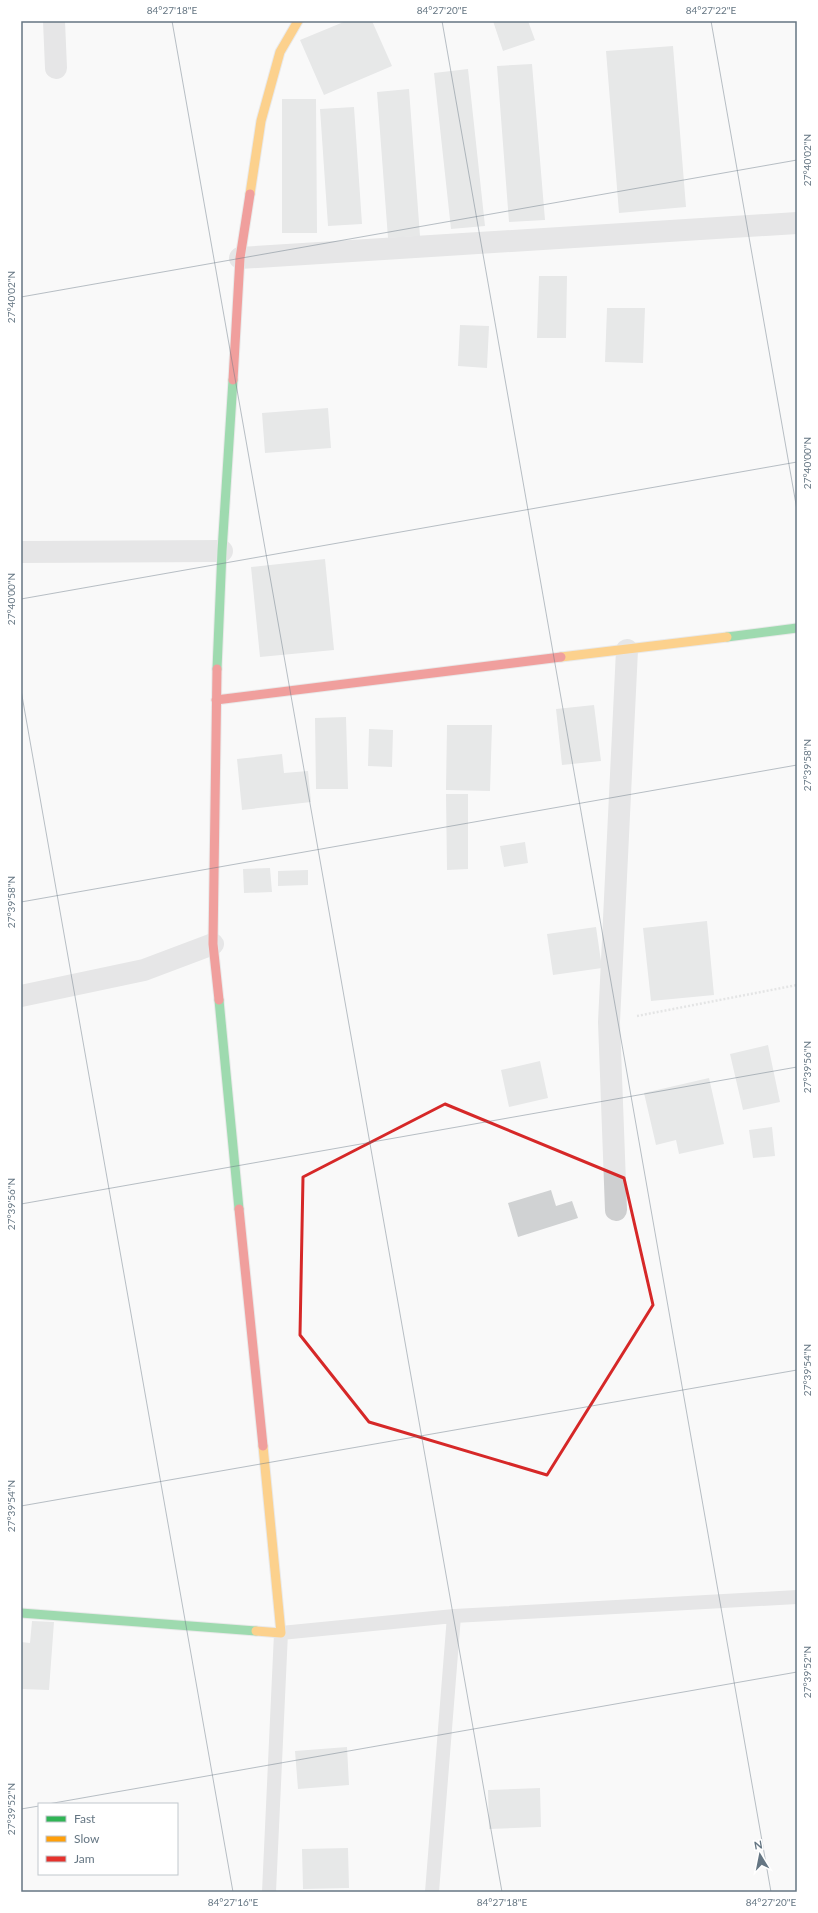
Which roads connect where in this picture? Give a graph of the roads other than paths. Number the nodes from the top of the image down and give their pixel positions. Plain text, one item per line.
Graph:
1 (54, 21) edge
2 (298, 21) edge
3 (56, 68) dead end
4 (797, 223) edge
5 (240, 258) junction
6 (222, 551) junction
7 (21, 552) edge
8 (797, 628) edge
9 (627, 650) junction
10 (216, 700) junction
11 (213, 944) junction
12 (21, 996) edge
13 (616, 1210) dead end
14 (797, 1597) edge
15 (21, 1613) edge
16 (454, 1616) junction
17 (281, 1633) junction
18 (269, 1892) edge
19 (432, 1892) edge

1 - 3 street
2 - 5 street
4 - 5 street
5 - 6 street
6 - 7 street
6 - 10 street
8 - 9 street
9 - 10 street
9 - 13 street
10 - 11 street
11 - 12 street
11 - 17 street
14 - 16 lane
15 - 17 street
16 - 17 lane
16 - 19 lane
17 - 18 lane

